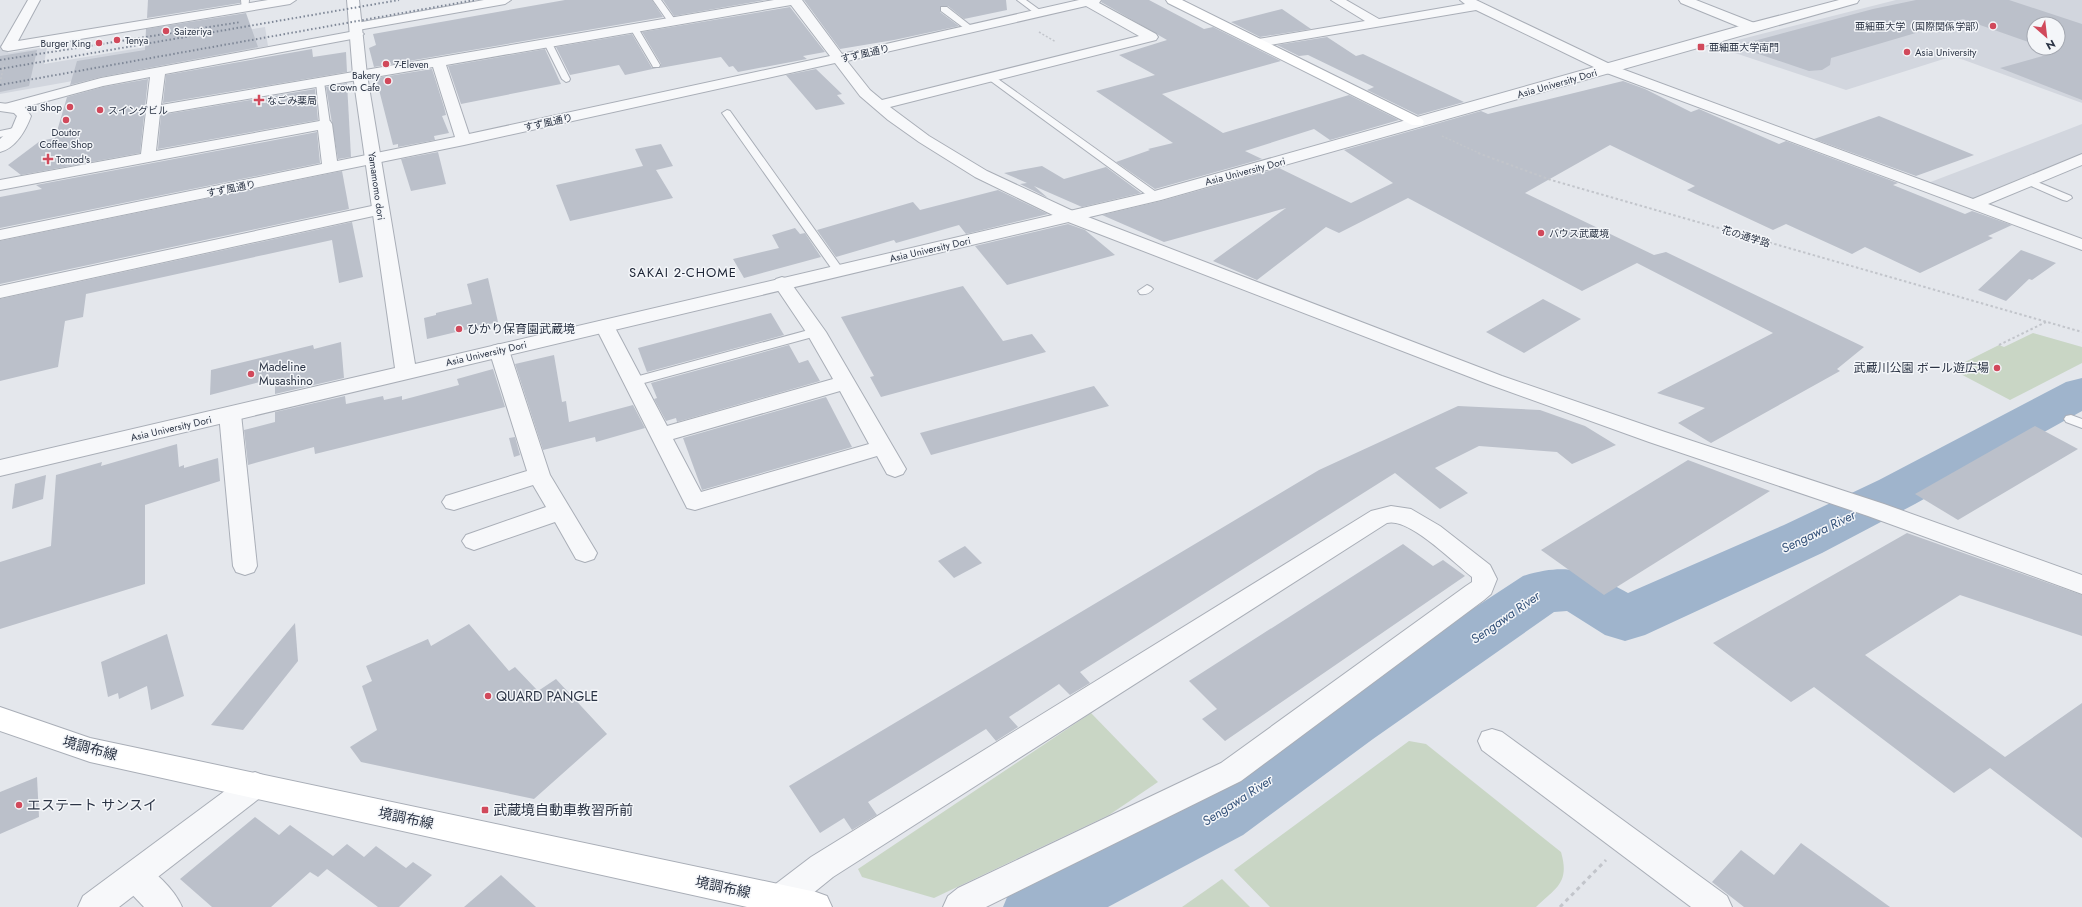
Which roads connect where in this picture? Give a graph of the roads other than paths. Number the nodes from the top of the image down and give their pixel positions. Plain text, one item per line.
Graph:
1 (34, 0) edge
2 (290, 0) edge
3 (353, 0) edge
4 (505, 0) edge
5 (657, 0) edge
6 (795, 0) edge
7 (1021, 0) edge
8 (1337, 0) edge
9 (1685, 0) edge
10 (1853, 0) edge
11 (1091, 1) edge
12 (1178, 1) edge
13 (1471, 3) edge
14 (245, 4) edge
15 (944, 8) dead end
16 (1040, 13) junction
17 (672, 21) junction
18 (1377, 23) junction
19 (1752, 27) junction
20 (634, 28) junction
21 (971, 29) junction
22 (356, 30) junction
23 (548, 43) junction
24 (1258, 43) junction
25 (841, 59) junction
26 (438, 62) junction
27 (656, 65) dead end
28 (1609, 69) junction
29 (158, 71) junction
30 (360, 75) junction
31 (991, 77) junction
32 (566, 79) dead end
33 (320, 82) junction
34 (879, 105) junction
35 (5, 107) edge
36 (154, 111) junction
37 (726, 113) dead end
38 (1417, 122) junction
39 (325, 124) junction
40 (19, 130) junction
41 (0, 134) edge
42 (464, 140) junction
43 (0, 147) edge
44 (148, 157) junction
45 (374, 159) junction
46 (2082, 159) edge
47 (330, 168) junction
48 (2028, 181) junction
49 (0, 185) edge
50 (1155, 196) junction
51 (2067, 198) dead end
52 (1974, 204) junction
53 (381, 209) junction
54 (1069, 216) junction
55 (0, 235) edge
56 (2082, 245) edge
57 (838, 270) junction
58 (782, 283) junction
59 (0, 292) edge
60 (605, 326) junction
61 (816, 332) junction
62 (500, 350) junction
63 (406, 372) junction
64 (633, 382) junction
65 (844, 383) junction
66 (230, 414) junction
67 (661, 435) junction
68 (883, 447) junction
69 (0, 468) edge
70 (895, 469) dead end
71 (540, 475) junction
72 (454, 502) dead end
73 (560, 511) junction
74 (474, 541) dead end
75 (585, 553) dead end
76 (245, 566) dead end
77 (2082, 584) edge
78 (0, 719) edge
79 (1492, 741) dead end
80 (255, 785) junction
81 (135, 876) junction
82 (780, 900) junction
83 (94, 907) edge
84 (166, 907) edge
85 (816, 907) edge
86 (959, 907) edge
87 (1716, 907) edge

1 - 14 street
2 - 14 street
3 - 22 street, Yamamomo dori
4 - 22 street
5 - 17 lane
6 - 17 street
6 - 25 street
7 - 16 lane
8 - 18 street
9 - 19 street
10 - 19 street, Asia University Dori
11 - 16 street, すず風通り
11 - 31 street
12 - 24 main road
13 - 18 street
13 - 28 street
15 - 21 lane
16 - 21 street, すず風通り
17 - 20 street
18 - 24 street
19 - 28 street, Asia University Dori
20 - 23 street
20 - 27 lane
21 - 25 street, すず風通り
22 - 29 street
22 - 30 street, Yamamomo dori
23 - 26 street
23 - 32 lane
24 - 38 main road
25 - 34 street
25 - 42 street, すず風通り
26 - 30 street
26 - 42 street
28 - 38 street, Asia University Dori
28 - 52 street
29 - 35 street
29 - 36 street
30 - 33 street
30 - 45 street, Yamamomo dori
31 - 34 street
31 - 50 lane
33 - 36 street
33 - 39 lane
34 - 54 street
35 - 40 street
36 - 44 street
37 - 57 lane
38 - 50 street, Asia University Dori
39 - 44 street
39 - 47 street
40 - 41 lane
40 - 43 street
42 - 45 street, すず風通り
44 - 49 street
45 - 47 street, すず風通り
45 - 53 street, Yamamomo dori
46 - 48 street
47 - 55 street, すず風通り
48 - 51 lane
48 - 52 street
50 - 54 street, Asia University Dori
52 - 56 street
53 - 59 street
53 - 63 street, Yamamomo dori
54 - 57 street, Asia University Dori
54 - 77 street
57 - 58 street, Asia University Dori
58 - 60 street, Asia University Dori
58 - 61 street
60 - 62 street, Asia University Dori
60 - 64 street
61 - 64 lane
61 - 65 street
62 - 63 street, Asia University Dori
62 - 71 street
63 - 66 street, Asia University Dori
64 - 67 street
65 - 67 street
65 - 68 street
66 - 69 street, Asia University Dori
66 - 76 street
67 - 68 street
68 - 70 street
71 - 72 street
71 - 73 street
73 - 74 street
73 - 75 street
78 - 80 main road, 境調布線
79 - 87 street
80 - 81 street
80 - 82 main road, 境調布線
81 - 83 street
81 - 84 street
82 - 85 main road, 境調布線
82 - 86 street

